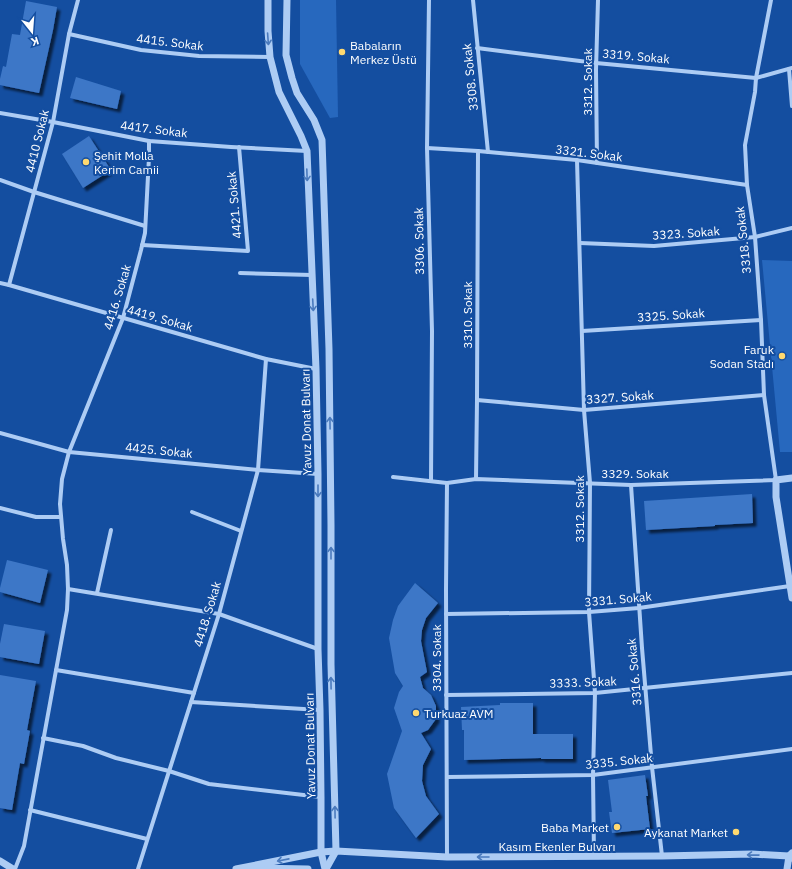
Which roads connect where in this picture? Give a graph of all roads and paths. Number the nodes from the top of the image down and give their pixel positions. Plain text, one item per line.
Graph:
1 (78, 0) edge
2 (268, 0) edge
3 (287, 0) edge
4 (430, 0) edge
5 (472, 0) edge
6 (598, 0) edge
7 (771, 0) edge
8 (70, 34) junction
9 (477, 48) junction
10 (270, 58) junction
11 (596, 63) junction
12 (790, 68) edge
13 (756, 78) junction
14 (792, 106) edge
15 (0, 113) edge
16 (53, 122) junction
17 (149, 141) junction
18 (239, 147) junction
19 (427, 148) junction
20 (307, 151) junction
21 (478, 151) junction
22 (488, 152) junction
23 (577, 160) junction
24 (597, 163) junction
25 (0, 180) edge
26 (747, 185) junction
27 (34, 192) junction
28 (145, 226) junction
29 (792, 228) edge
30 (755, 237) junction
31 (580, 243) junction
32 (142, 245) junction
33 (240, 272) dead end
34 (312, 275) junction
35 (0, 283) edge
36 (9, 285) junction
37 (123, 318) junction
38 (761, 320) junction
39 (582, 331) junction
40 (266, 359) junction
41 (316, 369) junction
42 (764, 395) junction
43 (477, 400) junction
44 (584, 410) junction
45 (0, 433) edge
46 (68, 452) junction
47 (258, 470) junction
48 (318, 474) junction
49 (393, 477) dead end
50 (792, 478) edge
51 (476, 479) junction
52 (776, 480) junction
53 (431, 481) junction
54 (446, 483) junction
55 (590, 483) junction
56 (631, 485) junction
57 (0, 508) edge
58 (192, 512) dead end
59 (61, 516) junction
60 (111, 530) dead end
61 (241, 531) junction
62 (790, 586) junction
63 (68, 589) junction
64 (97, 594) junction
65 (792, 598) edge
66 (639, 608) junction
67 (589, 612) junction
68 (219, 614) junction
69 (446, 614) junction
70 (318, 649) junction
71 (56, 670) junction
72 (792, 673) edge
73 (645, 689) junction
74 (194, 693) junction
75 (595, 694) junction
76 (446, 695) junction
77 (191, 702) junction
78 (320, 710) junction
79 (43, 738) junction
80 (792, 749) edge
81 (652, 767) junction
82 (169, 771) junction
83 (592, 775) junction
84 (447, 777) junction
85 (322, 797) junction
86 (30, 810) junction
87 (147, 839) junction
88 (336, 851) junction
89 (321, 852) junction
90 (662, 856) junction
91 (791, 856) edge
92 (447, 857) junction
93 (594, 857) junction
94 (0, 861) edge
95 (238, 868) edge
96 (14, 869) edge
97 (138, 869) edge
98 (308, 869) edge
99 (326, 869) edge
100 (787, 869) edge

1 - 8 street, 4410 Sokak
2 -> 10 street, Yavuz Donat Bulvarı
88 -> 3 street, Yavuz Donat Bulvarı
4 - 19 street, 3306. Sokak
5 - 9 street, 3308. Sokak
6 - 11 street, 3312. Sokak
7 - 13 street, 3318. Sokak
8 - 10 street, 4415. Sokak
8 - 16 street, 4410 Sokak
9 - 11 street, 3319. Sokak
9 - 22 street, 3308. Sokak
10 - 20 street, Yavuz Donat Bulvarı
11 - 13 street, 3319. Sokak
11 - 24 street, 3312. Sokak
12 - 13 street, 3319. Sokak
12 - 14 street
13 - 26 street, 3318. Sokak
15 - 16 street, 4417. Sokak
16 - 17 street, 4417. Sokak
16 - 27 street, 4410 Sokak
17 - 18 street, 4417. Sokak
17 - 28 street, 4416. Sokak
18 - 20 street, 4417. Sokak
18 - 32 street, 4421. Sokak
19 - 21 street, 3321. Sokak
19 - 53 street, 3306. Sokak
20 -> 34 street, Yavuz Donat Bulvarı
21 - 22 street, 3321. Sokak
21 - 43 street, 3310. Sokak
22 - 23 street, 3321. Sokak
23 - 24 street, 3321. Sokak
23 - 31 street, 3312. Sokak
24 - 26 street, 3321. Sokak
25 - 27 street
26 - 30 street, 3318. Sokak
27 - 28 street
27 - 36 street, 4410 Sokak
28 - 32 street, 4416. Sokak
29 - 30 street, 3323. Sokak
30 - 31 street, 3323. Sokak
30 - 38 street, 3318. Sokak
31 - 39 street, 3312. Sokak
32 - 37 street, 4416. Sokak
33 - 34 street
34 -> 41 street, Yavuz Donat Bulvarı
35 - 36 street, 4419. Sokak
36 - 37 street, 4419. Sokak
37 - 40 street, 4419. Sokak
37 - 46 street, 4416. Sokak
38 - 39 street, 3325. Sokak
38 - 42 street, 3318. Sokak
39 - 44 street, 3312. Sokak
40 - 41 street, 4419. Sokak
40 - 47 street, 4418. Sokak
41 - 48 street, Yavuz Donat Bulvarı
42 - 44 street, 3327. Sokak
42 - 52 street, 3318. Sokak
43 - 44 street, 3327. Sokak
43 - 51 street, 3310. Sokak
44 - 55 street, 3312. Sokak
45 - 46 street, 4425. Sokak
46 - 47 street, 4425. Sokak
46 - 59 street, 4416. Sokak
47 - 48 street, 4425. Sokak
47 - 61 street, 4418. Sokak
48 -> 70 street, Yavuz Donat Bulvarı
49 - 53 street, 3329. Sokak
50 - 52 street
51 - 54 street, 3329. Sokak
51 - 55 street, 3329. Sokak
52 - 56 street, 3329. Sokak
52 - 62 street
53 - 54 street, 3329. Sokak
54 - 69 street, 3304. Sokak
55 - 56 street, 3329. Sokak
55 - 67 street, 3312. Sokak
56 - 66 street, 3316. Sokak
57 - 59 street
58 - 61 street
59 - 63 street, 4416. Sokak
60 - 64 street
61 - 68 street, 4418. Sokak
62 - 65 street
62 - 66 street, 3331. Sokak
63 - 64 street
63 - 71 street, 4416. Sokak
64 - 68 street
66 - 67 street, 3331. Sokak
66 - 73 street, 3316. Sokak
67 - 69 street, 3331. Sokak
67 - 75 street, 3312. Sokak
68 - 70 street
68 - 74 street, 4418. Sokak
69 - 76 street, 3304. Sokak
70 - 78 street, Yavuz Donat Bulvarı
71 - 74 street
71 - 79 street, 4416. Sokak
72 - 73 street, 3333. Sokak
73 - 75 street, 3333. Sokak
73 - 81 street, 3316. Sokak
74 - 77 street, 4418. Sokak
75 - 76 street, 3333. Sokak
75 - 83 street, 3312. Sokak
76 - 84 street, 3304. Sokak
77 - 78 street
77 - 82 street, 4418. Sokak
78 - 85 street, Yavuz Donat Bulvarı
79 - 82 street
79 - 86 street, 4416. Sokak
80 - 81 street, 3335. Sokak
81 - 83 street, 3335. Sokak
81 - 90 street, 3316. Sokak
82 - 85 street
82 - 87 street, 4418. Sokak
83 - 84 street, 3335. Sokak
83 - 93 street, 3312. Sokak
84 - 92 street, 3304. Sokak
85 - 89 street, Yavuz Donat Bulvarı
86 - 87 street
86 - 96 street, 4416. Sokak
87 - 97 street, 4418. Sokak
88 - 89 street, Kasım Ekenler Bulvarı
88 - 92 street, Kasım Ekenler Bulvarı
88 - 99 street
89 -> 95 street, Kasım Ekenler Bulvarı
89 - 99 street, Yavuz Donat Bulvarı
91 -> 90 street, Kasım Ekenler Bulvarı
90 - 93 street, Kasım Ekenler Bulvarı
91 - 100 street
93 -> 92 street, Kasım Ekenler Bulvarı
94 - 96 street
95 - 98 street

